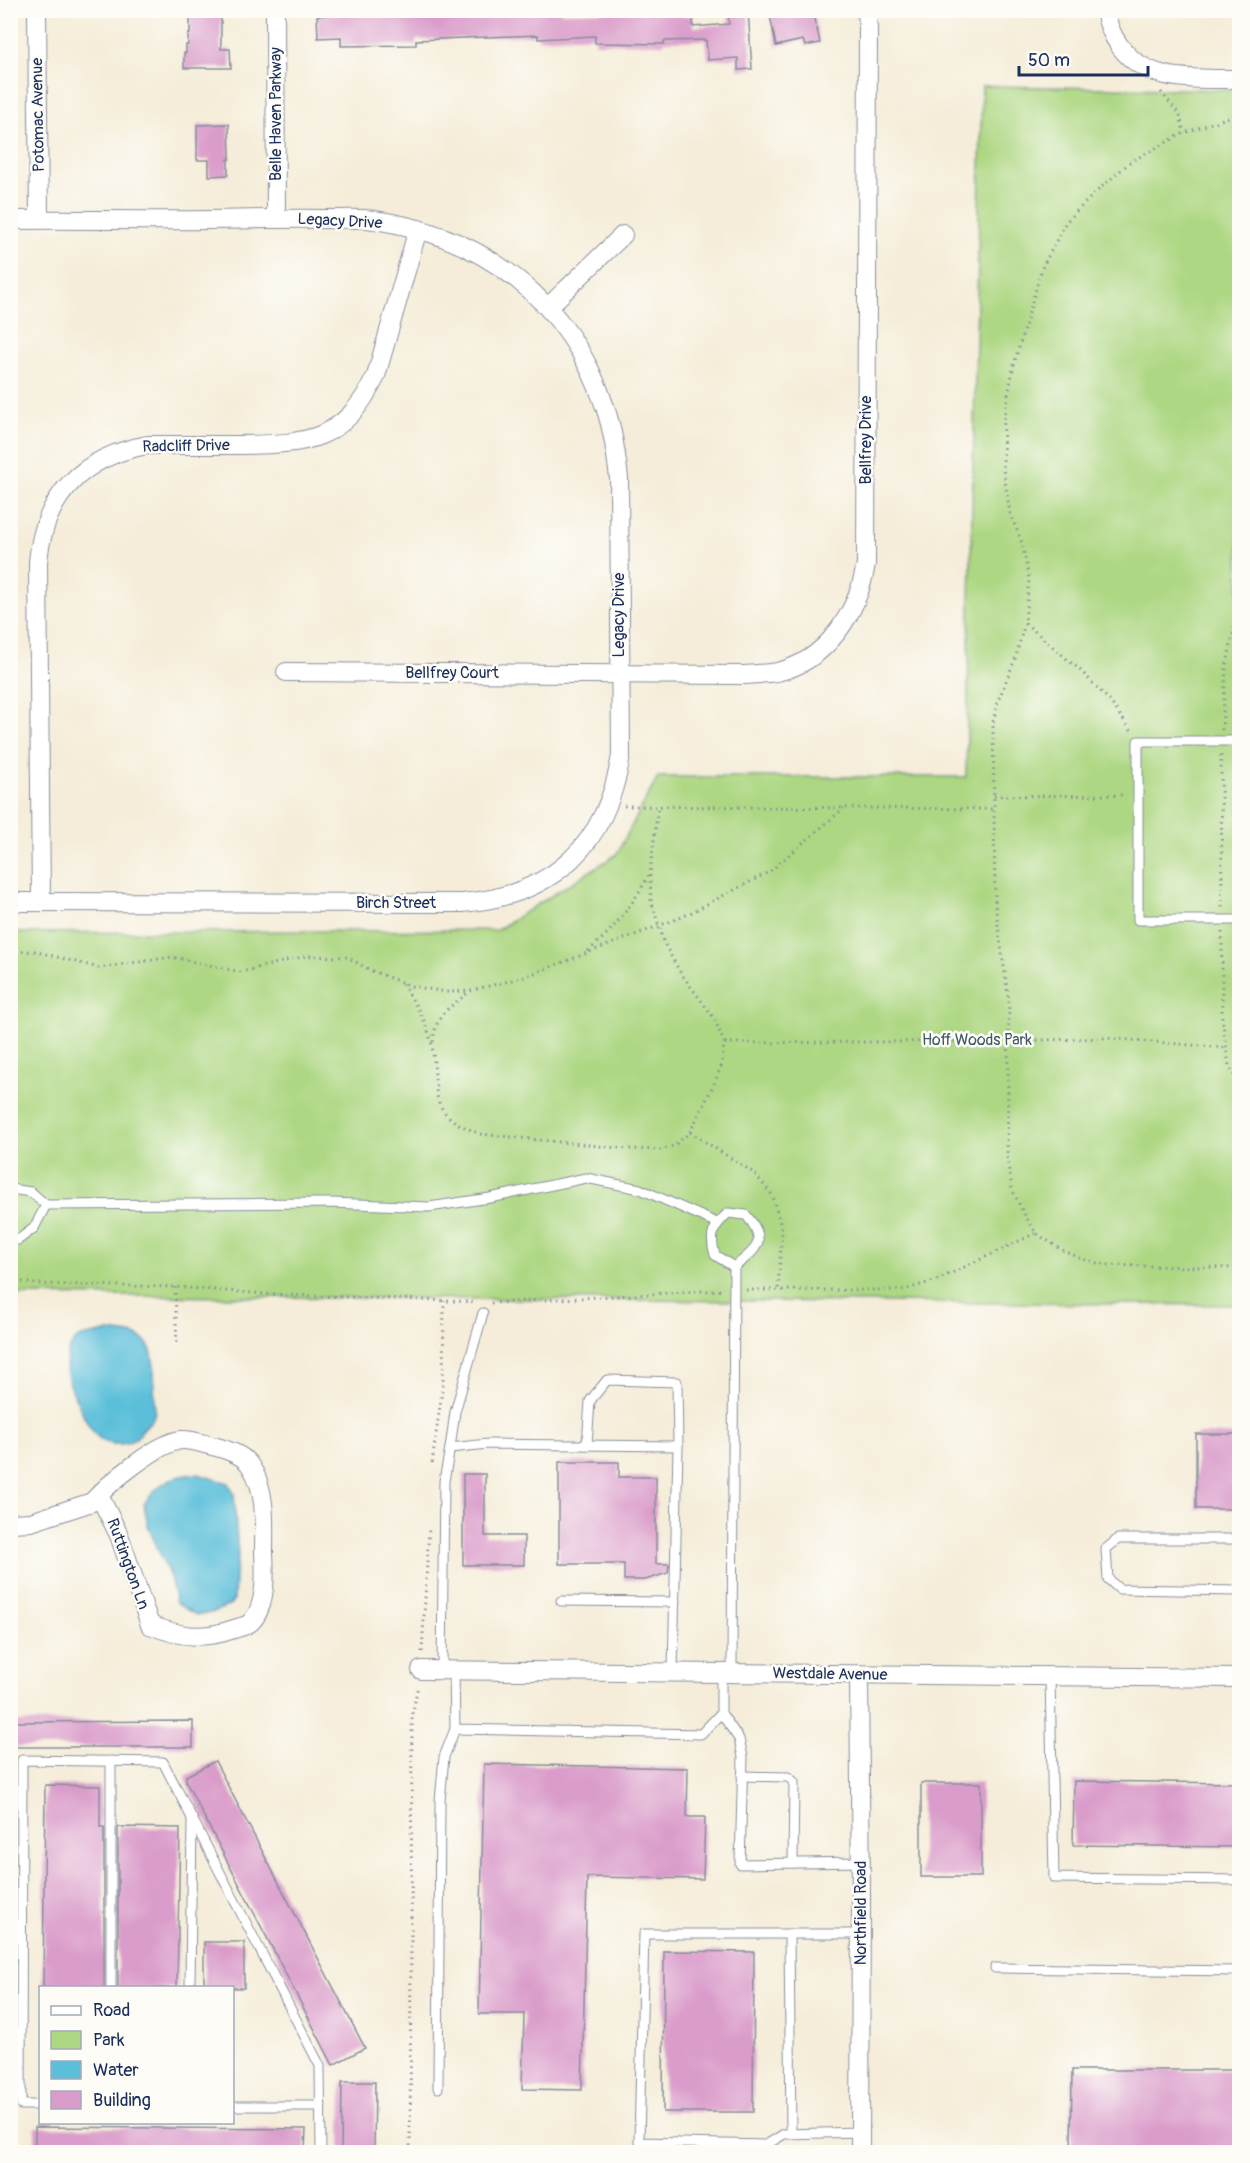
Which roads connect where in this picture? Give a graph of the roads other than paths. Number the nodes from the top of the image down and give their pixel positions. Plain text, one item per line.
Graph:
1 (37, 10) edge
2 (275, 10) edge
3 (866, 10) edge
4 (1106, 10) edge
5 (1239, 79) edge
6 (276, 218) junction
7 (39, 219) junction
8 (10, 220) edge
9 (418, 229) junction
10 (623, 235) dead end
11 (548, 307) junction
12 (286, 672) dead end
13 (619, 674) junction
14 (1239, 741) edge
15 (41, 901) junction
16 (10, 902) edge
17 (1239, 920) edge
18 (10, 1189) edge
19 (46, 1204) junction
20 (717, 1223) junction
21 (10, 1240) edge
22 (734, 1267) junction
23 (483, 1313) dead end
24 (587, 1445) junction
25 (678, 1446) junction
26 (450, 1448) junction
27 (99, 1495) junction
28 (10, 1523) edge
29 (1239, 1539) edge
30 (1239, 1591) edge
31 (561, 1601) dead end
32 (675, 1602) junction
33 (421, 1670) road end
34 (448, 1670) junction
35 (674, 1672) junction
36 (727, 1672) junction
37 (859, 1674) junction
38 (1050, 1676) junction
39 (1239, 1678) edge
40 (721, 1713) junction
41 (455, 1728) junction
42 (111, 1761) junction
43 (742, 1776) junction
44 (192, 1816) junction
45 (861, 1862) junction
46 (793, 1863) junction
47 (1239, 1881) edge
48 (789, 1934) junction
49 (861, 1934) junction
50 (995, 1968) dead end
51 (1239, 1971) edge
52 (111, 1986) edge
53 (190, 1986) edge
54 (438, 2088) dead end
55 (39, 2105) edge
56 (234, 2106) edge
57 (321, 2106) junction
58 (860, 2132) junction
59 (791, 2134) junction
60 (321, 2152) edge
61 (860, 2152) edge

1 - 7 street, Potomac Avenue
2 - 6 street, Belle Haven Parkway
3 - 13 street, Bellfrey Drive
4 - 5 street
6 - 7 street, Legacy Drive
6 - 9 street, Legacy Drive
7 - 8 street, Legacy Drive
9 - 11 street, Legacy Drive
9 - 15 street, Radcliff Drive
10 - 11 street
11 - 13 street, Legacy Drive
12 - 13 street, Bellfrey Court
13 - 15 street, Birch Street
14 - 17 lane
15 - 16 street, Birch Street
18 - 19 lane
19 - 20 lane
19 - 21 lane
20 - 22 lane
20 - 22 lane
22 - 36 lane
23 - 26 lane
24 - 25 lane
24 - 25 lane
24 - 26 lane
25 - 32 lane
26 - 34 lane
27 - 27 street, Ruttington Ln
27 - 28 street, Ruttington Ln
29 - 30 lane
31 - 32 lane
32 - 35 lane
33 - 34 street, Westdale Avenue
34 - 35 street, Westdale Avenue
34 - 41 lane
35 - 36 street, Westdale Avenue
36 - 37 street, Westdale Avenue
36 - 40 lane
37 - 38 street, Westdale Avenue
37 - 45 street, Northfield Road
38 - 39 street, Westdale Avenue
38 - 47 lane
40 - 41 lane
40 - 43 lane
41 - 54 lane
42 - 44 lane
42 - 52 lane
42 - 55 lane
43 - 46 lane
43 - 46 lane
44 - 53 lane
44 - 57 lane
45 - 46 lane
45 - 49 street, Northfield Road
48 - 49 lane
48 - 59 lane
48 - 59 lane
49 - 58 street, Northfield Road
50 - 51 lane
56 - 57 lane
57 - 60 lane
58 - 59 lane
58 - 61 street, Northfield Road

